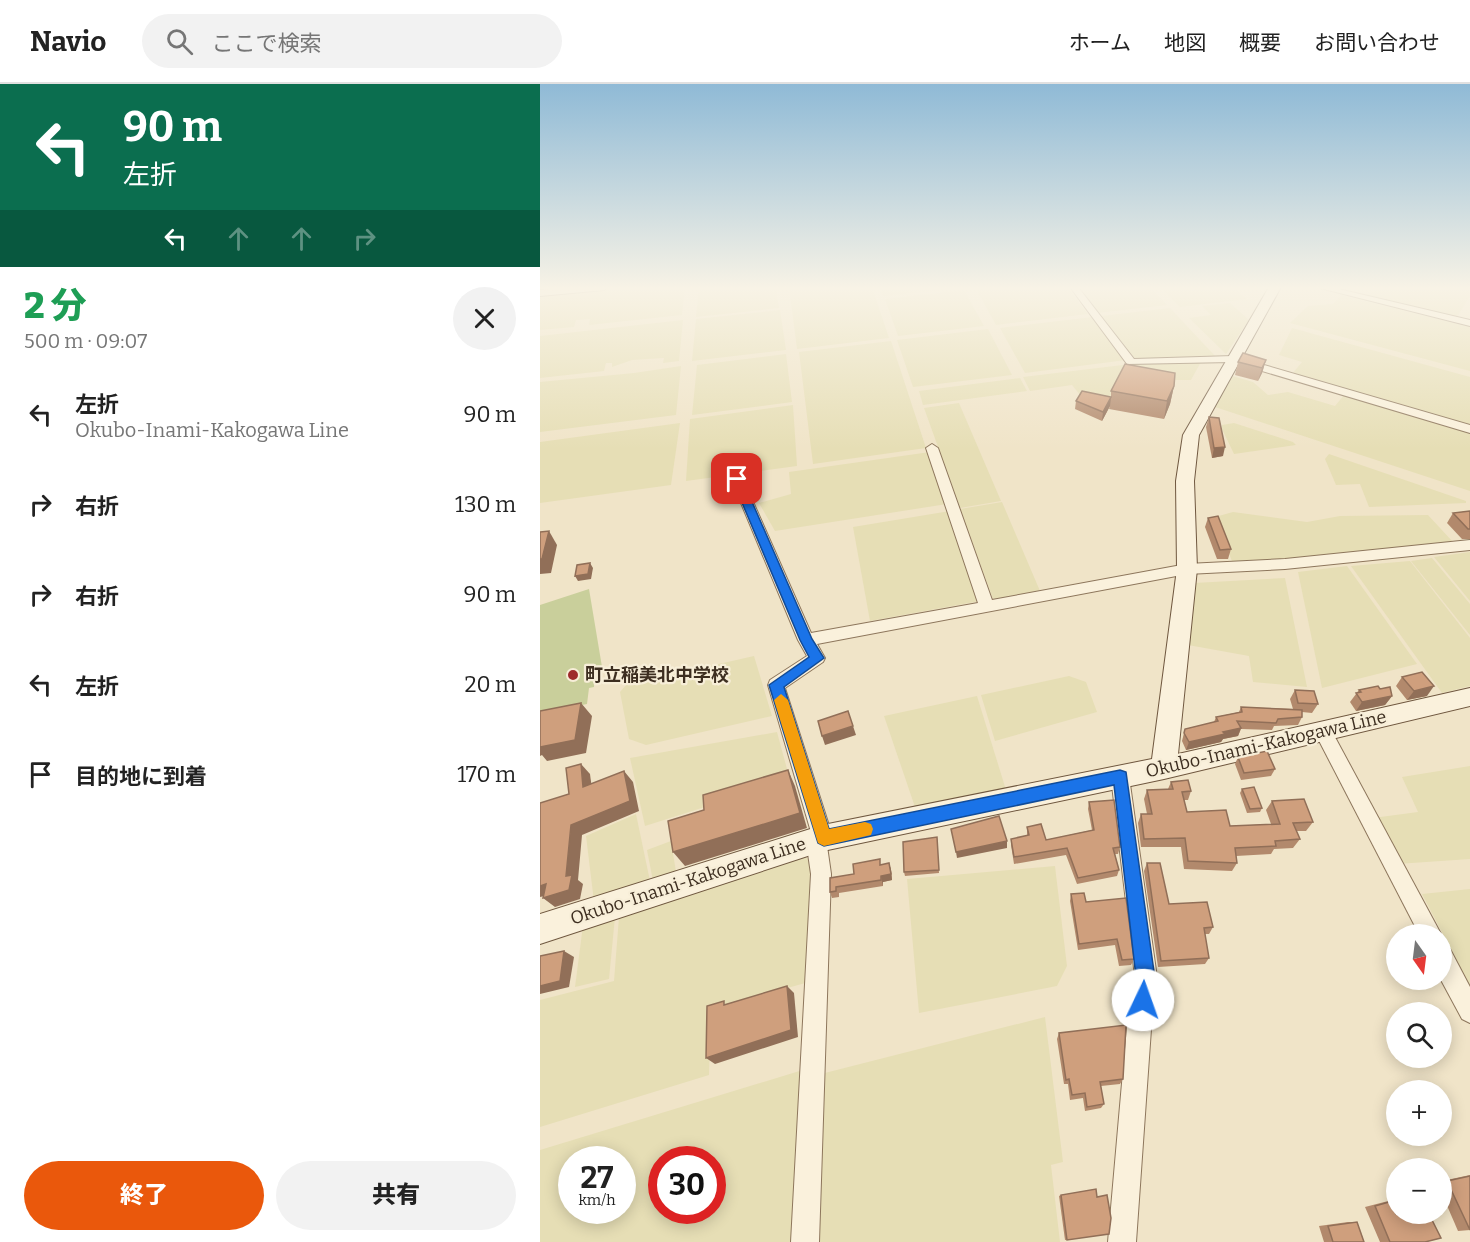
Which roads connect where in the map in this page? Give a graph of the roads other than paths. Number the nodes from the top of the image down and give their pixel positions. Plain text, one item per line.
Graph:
1 (1115, 341) edge
2 (1243, 341) edge
3 (1233, 359) junction
4 (1470, 429) edge
5 (932, 448) dead end
6 (737, 479) dead end
7 (1470, 545) edge
8 (1186, 569) junction
9 (986, 605) junction
10 (806, 640) junction
11 (1470, 697) edge
12 (1323, 731) junction
13 (1164, 768) junction
14 (1120, 777) junction
15 (820, 839) junction
16 (1425, 924) edge
17 (540, 929) edge
18 (1452, 976) edge
19 (1470, 1011) edge
20 (805, 1242) edge
21 (1122, 1242) edge

1 - 3 street
2 - 3 street
3 - 4 street
3 - 8 street
5 - 9 street
6 - 10 street
7 - 8 street
8 - 9 street
8 - 13 street
9 - 10 street
10 - 15 street
11 - 12 street, Okubo-Inami-Kakogawa Line
12 - 13 street, Okubo-Inami-Kakogawa Line
12 - 16 street
13 - 14 street, Okubo-Inami-Kakogawa Line
14 - 15 street, Okubo-Inami-Kakogawa Line
14 - 21 street
15 - 17 street, Okubo-Inami-Kakogawa Line
15 - 20 street
18 - 19 street

